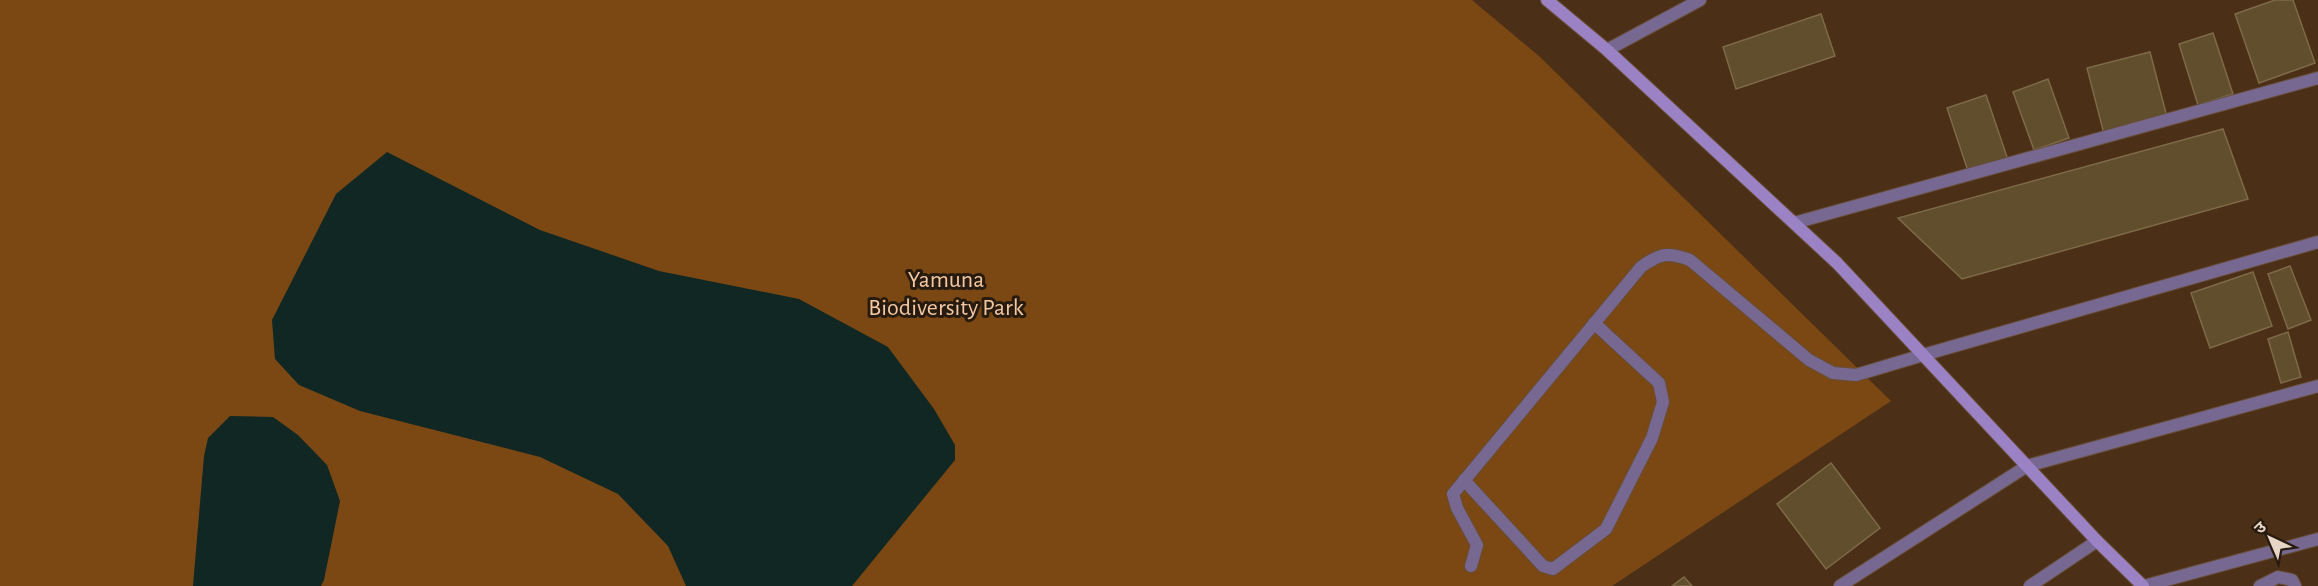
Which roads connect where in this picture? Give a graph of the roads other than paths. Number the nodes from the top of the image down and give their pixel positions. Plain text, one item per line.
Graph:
1 (1547, 0) edge
2 (1700, 0) edge
3 (1606, 50) junction
4 (2318, 78) edge
5 (1794, 223) junction
6 (2318, 242) edge
7 (1594, 324) junction
8 (1923, 355) junction
9 (2318, 386) edge
10 (2027, 466) junction
11 (1464, 480) junction
12 (2318, 539) edge
13 (2097, 541) junction
14 (1471, 566) dead end
15 (1840, 586) edge
16 (2030, 586) edge
17 (2143, 586) edge
18 (2260, 586) edge
19 (2295, 586) edge

1 - 3 street
2 - 3 street
3 - 5 street
4 - 5 street
5 - 8 street
6 - 8 street
7 - 8 street
7 - 11 street
7 - 11 street
8 - 10 street
9 - 10 street
10 - 13 street
10 - 15 street
11 - 14 street
12 - 17 street
13 - 16 street
13 - 17 street
18 - 19 street

